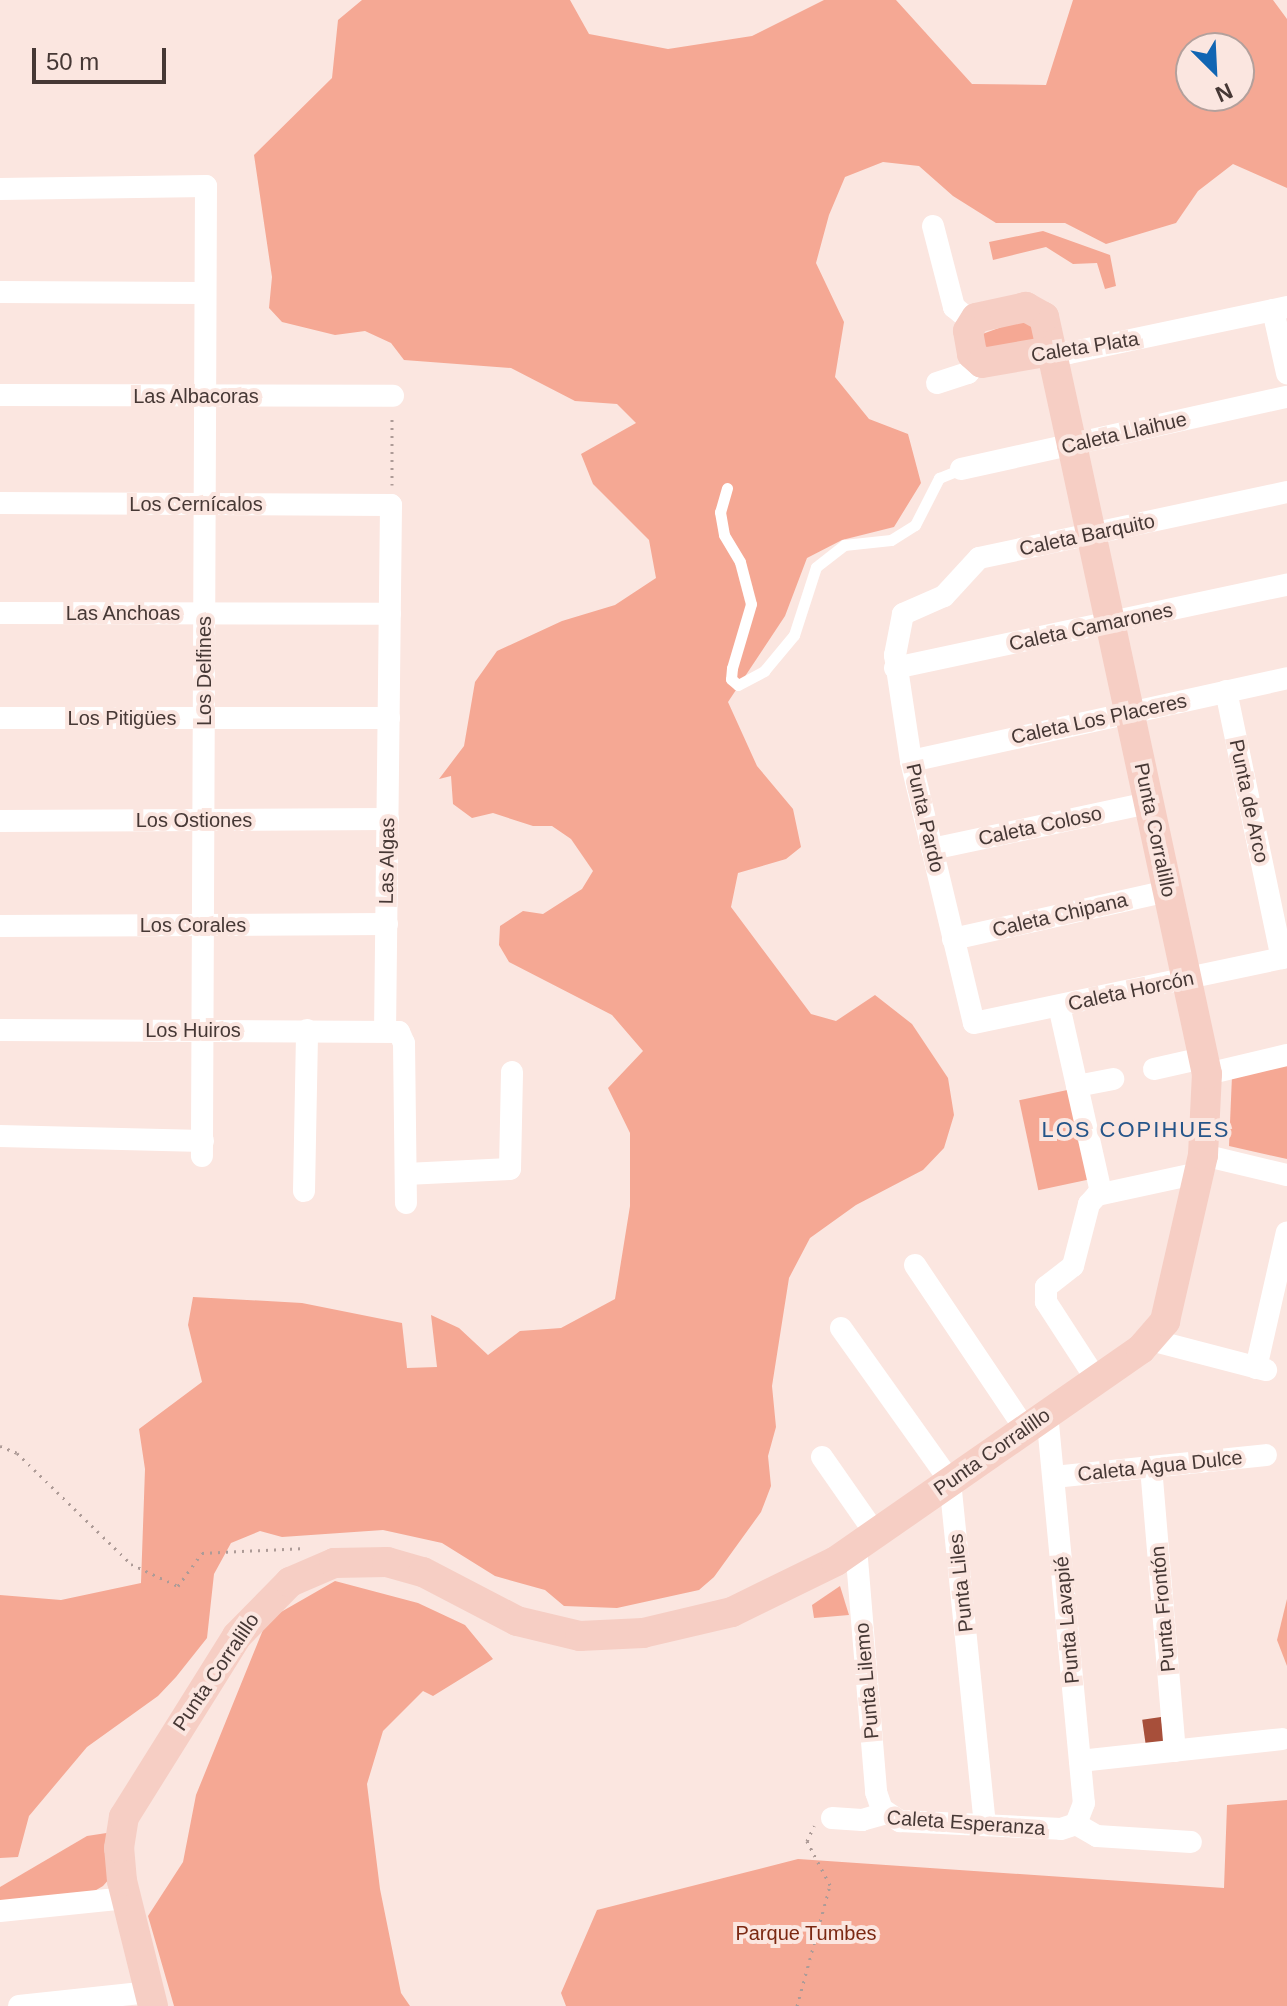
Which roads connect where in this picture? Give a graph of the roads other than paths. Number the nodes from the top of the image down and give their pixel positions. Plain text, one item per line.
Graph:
1 (0, 189) edge
2 (933, 226) dead end
3 (0, 292) edge
4 (205, 293) junction
5 (1280, 309) edge
6 (972, 322) junction
7 (1051, 351) junction
8 (978, 361) junction
9 (1287, 373) edge
10 (937, 383) dead end
11 (0, 395) edge
12 (205, 396) junction
13 (393, 396) road end
14 (1287, 397) edge
15 (1072, 445) junction
16 (961, 469) joint
17 (727, 488) dead end
18 (1287, 492) edge
19 (0, 503) edge
20 (205, 504) junction
21 (391, 505) joint
22 (1091, 534) junction
23 (1287, 585) edge
24 (906, 611) joint
25 (0, 613) edge
26 (204, 614) junction
27 (390, 614) junction
28 (1110, 623) junction
29 (895, 668) junction
30 (1287, 678) edge
31 (1226, 691) junction
32 (1129, 712) junction
33 (0, 718) edge
34 (204, 718) junction
35 (389, 718) junction
36 (911, 761) junction
37 (1149, 803) junction
38 (388, 819) junction
39 (204, 820) junction
40 (0, 821) edge
41 (932, 849) junction
42 (1168, 891) junction
43 (387, 924) junction
44 (203, 925) junction
45 (0, 926) edge
46 (953, 939) junction
47 (1285, 957) edge
48 (1186, 979) junction
49 (1059, 1006) junction
50 (974, 1023) joint
51 (0, 1030) edge
52 (203, 1030) junction
53 (307, 1030) junction
54 (385, 1030) junction
55 (1287, 1055) edge
56 (1205, 1066) junction
57 (1154, 1069) dead end
58 (512, 1072) dead end
59 (1113, 1079) dead end
60 (1077, 1086) junction
61 (0, 1136) edge
62 (1201, 1164) junction
63 (406, 1174) junction
64 (1287, 1175) edge
65 (304, 1191) dead end
66 (1101, 1193) junction
67 (406, 1203) dead end
68 (1287, 1232) edge
69 (915, 1265) dead end
70 (841, 1328) dead end
71 (1151, 1340) junction
72 (1096, 1379) junction
73 (1036, 1421) junction
74 (1266, 1455) dead end
75 (822, 1457) dead end
76 (1151, 1467) junction
77 (1054, 1477) junction
78 (950, 1481) junction
79 (866, 1540) junction
80 (1282, 1739) dead end
81 (1175, 1751) junction
82 (1080, 1761) junction
83 (886, 1813) junction
84 (832, 1818) road end
85 (1076, 1824) junction
86 (985, 1825) junction
87 (1191, 1842) dead end
88 (126, 1898) junction
89 (0, 1911) edge
90 (152, 1999) edge
91 (19, 2006) edge

1 - 4 street, Los Delfines
2 - 6 street
3 - 4 street
4 - 12 street, Los Delfines
5 - 7 street, Caleta Plata
5 - 9 street
6 - 7 street, Punta Corralillo
6 - 8 street
7 - 8 street, Caleta Plata
7 - 15 street, Punta Corralillo
8 - 10 street, Caleta Plata
11 - 12 street, Las Albacoras
12 - 13 street, Las Albacoras
12 - 20 street, Los Delfines
14 - 15 street, Caleta Llaihue
15 - 16 street, Caleta Llaihue
15 - 22 street, Punta Corralillo
16 - 17 lane
18 - 22 street, Caleta Barquito
19 - 20 street, Los Cernícalos
20 - 21 street, Los Cernícalos
20 - 26 street, Los Delfines
21 - 27 street, Las Algas
22 - 24 street, Caleta Barquito
22 - 28 street, Punta Corralillo
23 - 28 street, Caleta Camarones
24 - 29 street, Punta Pardo
25 - 26 street, Las Anchoas
26 - 27 street, Las Anchoas
26 - 34 street, Los Delfines
27 - 35 street, Las Algas
28 - 29 street, Caleta Camarones
28 - 32 street, Punta Corralillo
29 - 36 street, Punta Pardo
30 - 31 street, Caleta Los Placeres
31 - 32 street, Caleta Los Placeres
31 - 47 street, Punta de Arco
32 - 36 street, Caleta Los Placeres
32 - 37 street, Punta Corralillo
33 - 34 street, Los Pitigües
34 - 35 street, Los Pitigües
34 - 39 street, Los Delfines
35 - 38 street, Las Algas
36 - 41 street, Punta Pardo
37 - 41 street, Caleta Coloso
37 - 42 street, Punta Corralillo
38 - 39 street, Los Ostiones
38 - 43 street, Las Algas
39 - 40 street, Los Ostiones
39 - 44 street, Los Delfines
41 - 46 street, Punta Pardo
42 - 46 street, Caleta Chipana
42 - 48 street, Punta Corralillo
43 - 44 street, Los Corales
43 - 54 street, Las Algas
44 - 45 street, Los Corales
44 - 52 street, Los Delfines
46 - 50 street, Punta Pardo
47 - 48 street, Caleta Horcón
48 - 49 street, Caleta Horcón
48 - 56 street, Punta Corralillo
49 - 50 street, Caleta Horcón
49 - 60 street
51 - 52 street, Los Huiros
52 - 53 street, Los Huiros
52 - 61 street, Los Delfines
53 - 54 street, Los Huiros
53 - 65 street
54 - 63 street
55 - 56 street
56 - 57 street
56 - 62 street, Punta Corralillo
58 - 63 street
59 - 60 street
60 - 66 street
62 - 64 street
62 - 66 street
62 - 71 street, Punta Corralillo
63 - 67 street
66 - 72 street
68 - 71 street
69 - 73 street, Punta Lavapié
70 - 78 street, Punta Liles
71 - 72 street, Punta Corralillo
72 - 73 street, Punta Corralillo
73 - 77 street, Punta Lavapié
73 - 78 street, Punta Corralillo
74 - 76 street, Caleta Agua Dulce
75 - 79 street
76 - 77 street, Caleta Agua Dulce
76 - 81 street, Punta Frontón
77 - 82 street, Punta Lavapié
78 - 79 street, Punta Corralillo
78 - 86 street, Punta Liles
79 - 83 street, Punta Lilemo
79 - 88 street, Punta Corralillo
80 - 81 street
81 - 82 street
82 - 85 street, Punta Lavapié
83 - 84 street, Caleta Esperanza
83 - 86 street, Caleta Esperanza
85 - 86 street, Caleta Esperanza
85 - 87 street, Caleta Esperanza
88 - 89 street
88 - 90 street, Punta Corralillo
90 - 91 street

